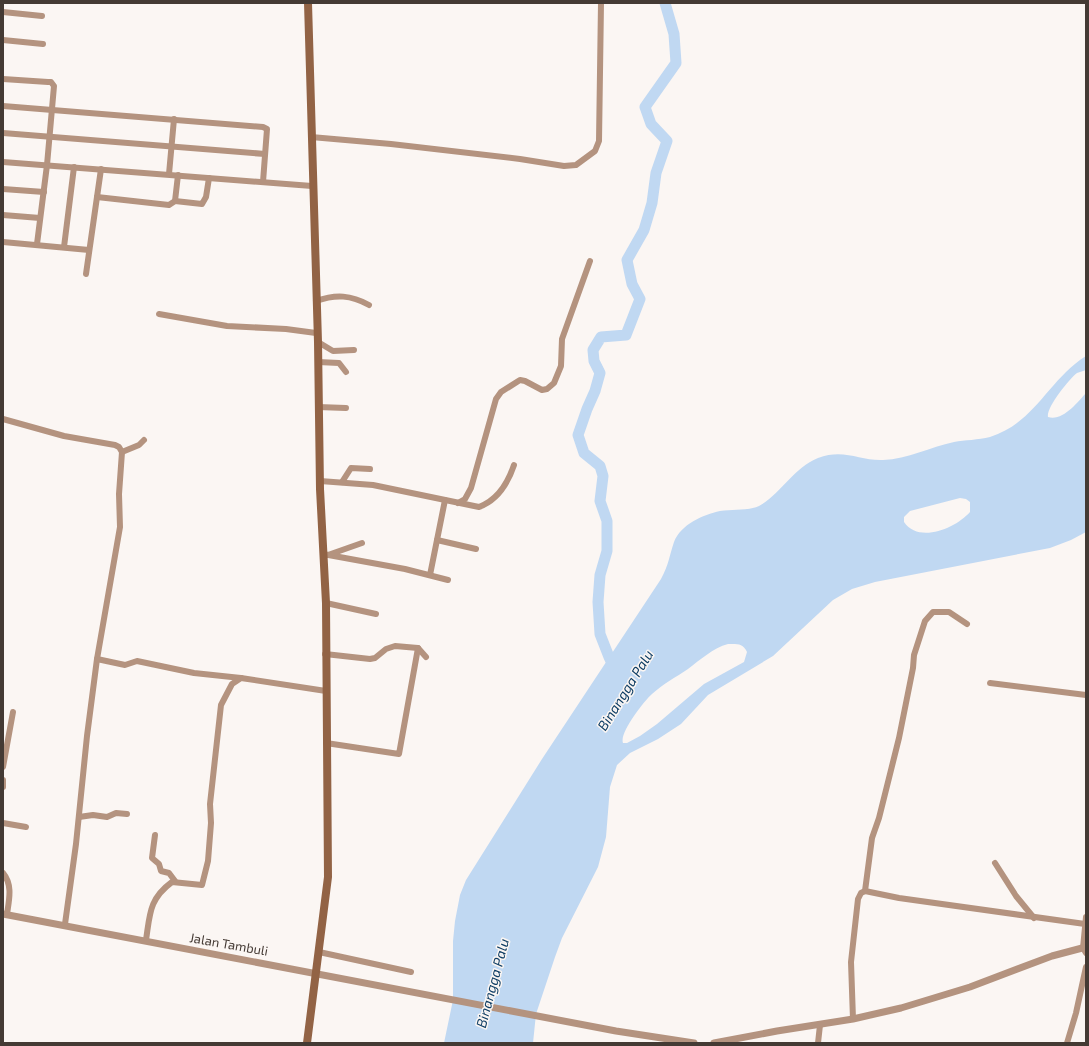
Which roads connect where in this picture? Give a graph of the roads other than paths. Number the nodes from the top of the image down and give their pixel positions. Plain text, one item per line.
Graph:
1 (308, 3) edge
2 (601, 3) edge
3 (3, 12) edge
4 (42, 16) dead end
5 (3, 40) edge
6 (43, 44) dead end
7 (3, 79) edge
8 (3, 106) edge
9 (52, 109) junction
10 (174, 119) junction
11 (3, 134) edge
12 (50, 137) junction
13 (311, 137) junction
14 (172, 146) junction
15 (265, 154) junction
16 (3, 162) edge
17 (47, 165) junction
18 (74, 167) junction
19 (101, 169) junction
20 (170, 174) junction
21 (178, 175) junction
22 (209, 178) junction
23 (263, 182) junction
24 (312, 186) junction
25 (3, 189) edge
26 (44, 192) junction
27 (97, 197) junction
28 (175, 202) junction
29 (3, 215) edge
30 (40, 218) junction
31 (3, 242) edge
32 (37, 244) junction
33 (64, 247) junction
34 (89, 250) junction
35 (590, 261) dead end
36 (86, 274) dead end
37 (316, 301) junction
38 (369, 305) dead end
39 (159, 314) dead end
40 (316, 333) junction
41 (318, 342) junction
42 (354, 350) dead end
43 (318, 362) junction
44 (346, 372) dead end
45 (318, 407) junction
46 (346, 408) dead end
47 (3, 420) edge
48 (144, 440) dead end
49 (122, 452) junction
50 (514, 465) dead end
51 (370, 469) dead end
52 (320, 481) junction
53 (342, 482) junction
54 (445, 500) junction
55 (458, 503) junction
56 (437, 540) junction
57 (362, 543) dead end
58 (476, 549) dead end
59 (325, 554) junction
60 (430, 575) junction
61 (448, 580) dead end
62 (326, 603) junction
63 (376, 614) dead end
64 (967, 624) dead end
65 (418, 648) junction
66 (325, 654) junction
67 (426, 657) dead end
68 (97, 659) junction
69 (241, 678) junction
70 (990, 683) dead end
71 (326, 692) junction
72 (1086, 695) edge
73 (13, 712) dead end
74 (326, 743) junction
75 (3, 768) edge
76 (3, 780) edge
77 (3, 787) edge
78 (127, 814) dead end
79 (79, 817) junction
80 (3, 823) edge
81 (26, 827) dead end
82 (154, 835) dead end
83 (995, 863) dead end
84 (3, 873) edge
85 (175, 881) junction
86 (865, 891) junction
87 (5, 914) edge
88 (1034, 918) junction
89 (1085, 921) edge
90 (65, 924) junction
91 (146, 940) junction
92 (1085, 949) edge
93 (319, 952) junction
94 (1086, 968) edge
95 (411, 972) dead end
96 (317, 973) junction
97 (852, 1019) junction
98 (820, 1025) junction
99 (307, 1043) edge
100 (694, 1043) edge
101 (714, 1043) edge
102 (818, 1043) edge
103 (1067, 1043) edge

1 - 13 main road
2 - 13 street
3 - 4 street
5 - 6 street
7 - 9 street
8 - 9 street
9 - 10 street
9 - 12 street
10 - 14 street
10 - 15 street
11 - 12 street
12 - 14 street
12 - 17 street
13 - 24 main road
14 - 15 street
14 - 20 street
15 - 23 street
16 - 17 street
17 - 18 street
17 - 26 street
18 - 19 street
18 - 33 street
19 - 20 street
19 - 27 street
20 - 21 street
21 - 22 street
21 - 28 street
22 - 23 street
22 - 28 street
23 - 24 street
24 - 37 main road
25 - 26 street
26 - 30 street
27 - 28 street
27 - 34 street
29 - 30 street
30 - 32 street
31 - 32 street
32 - 33 street
33 - 34 street
34 - 36 street
35 - 55 street
37 - 38 street
37 - 40 main road
39 - 40 street
40 - 41 main road
41 - 42 street
41 - 43 main road
43 - 44 street
43 - 45 main road
45 - 46 street
45 - 52 main road
47 - 49 street
48 - 49 street
49 - 68 street
50 - 55 street
51 - 53 street
52 - 53 street
52 - 59 main road
53 - 54 street
54 - 55 street
54 - 56 street
56 - 58 street
56 - 60 street
57 - 59 street
59 - 60 street
59 - 62 main road
60 - 61 street
62 - 63 street
62 - 66 main road
64 - 86 street
65 - 66 street
65 - 67 street
65 - 74 street
66 - 71 main road
68 - 69 street
68 - 79 street
69 - 71 street
69 - 85 street
70 - 72 street
71 - 74 main road
73 - 75 street
74 - 93 main road
76 - 77 street
78 - 79 street
79 - 90 street
80 - 81 street
82 - 85 street
83 - 88 street
84 - 87 street
85 - 91 street
86 - 88 street
86 - 97 street
87 - 90 street, Jalan Tambuli
88 - 89 street
89 - 92 street
90 - 91 street, Jalan Tambuli
91 - 96 street, Jalan Tambuli
92 - 97 street
93 - 95 street
93 - 96 main road
94 - 103 street
96 - 99 main road
96 - 100 street, Jalan Tambuli
97 - 98 street
98 - 101 street
98 - 102 street

